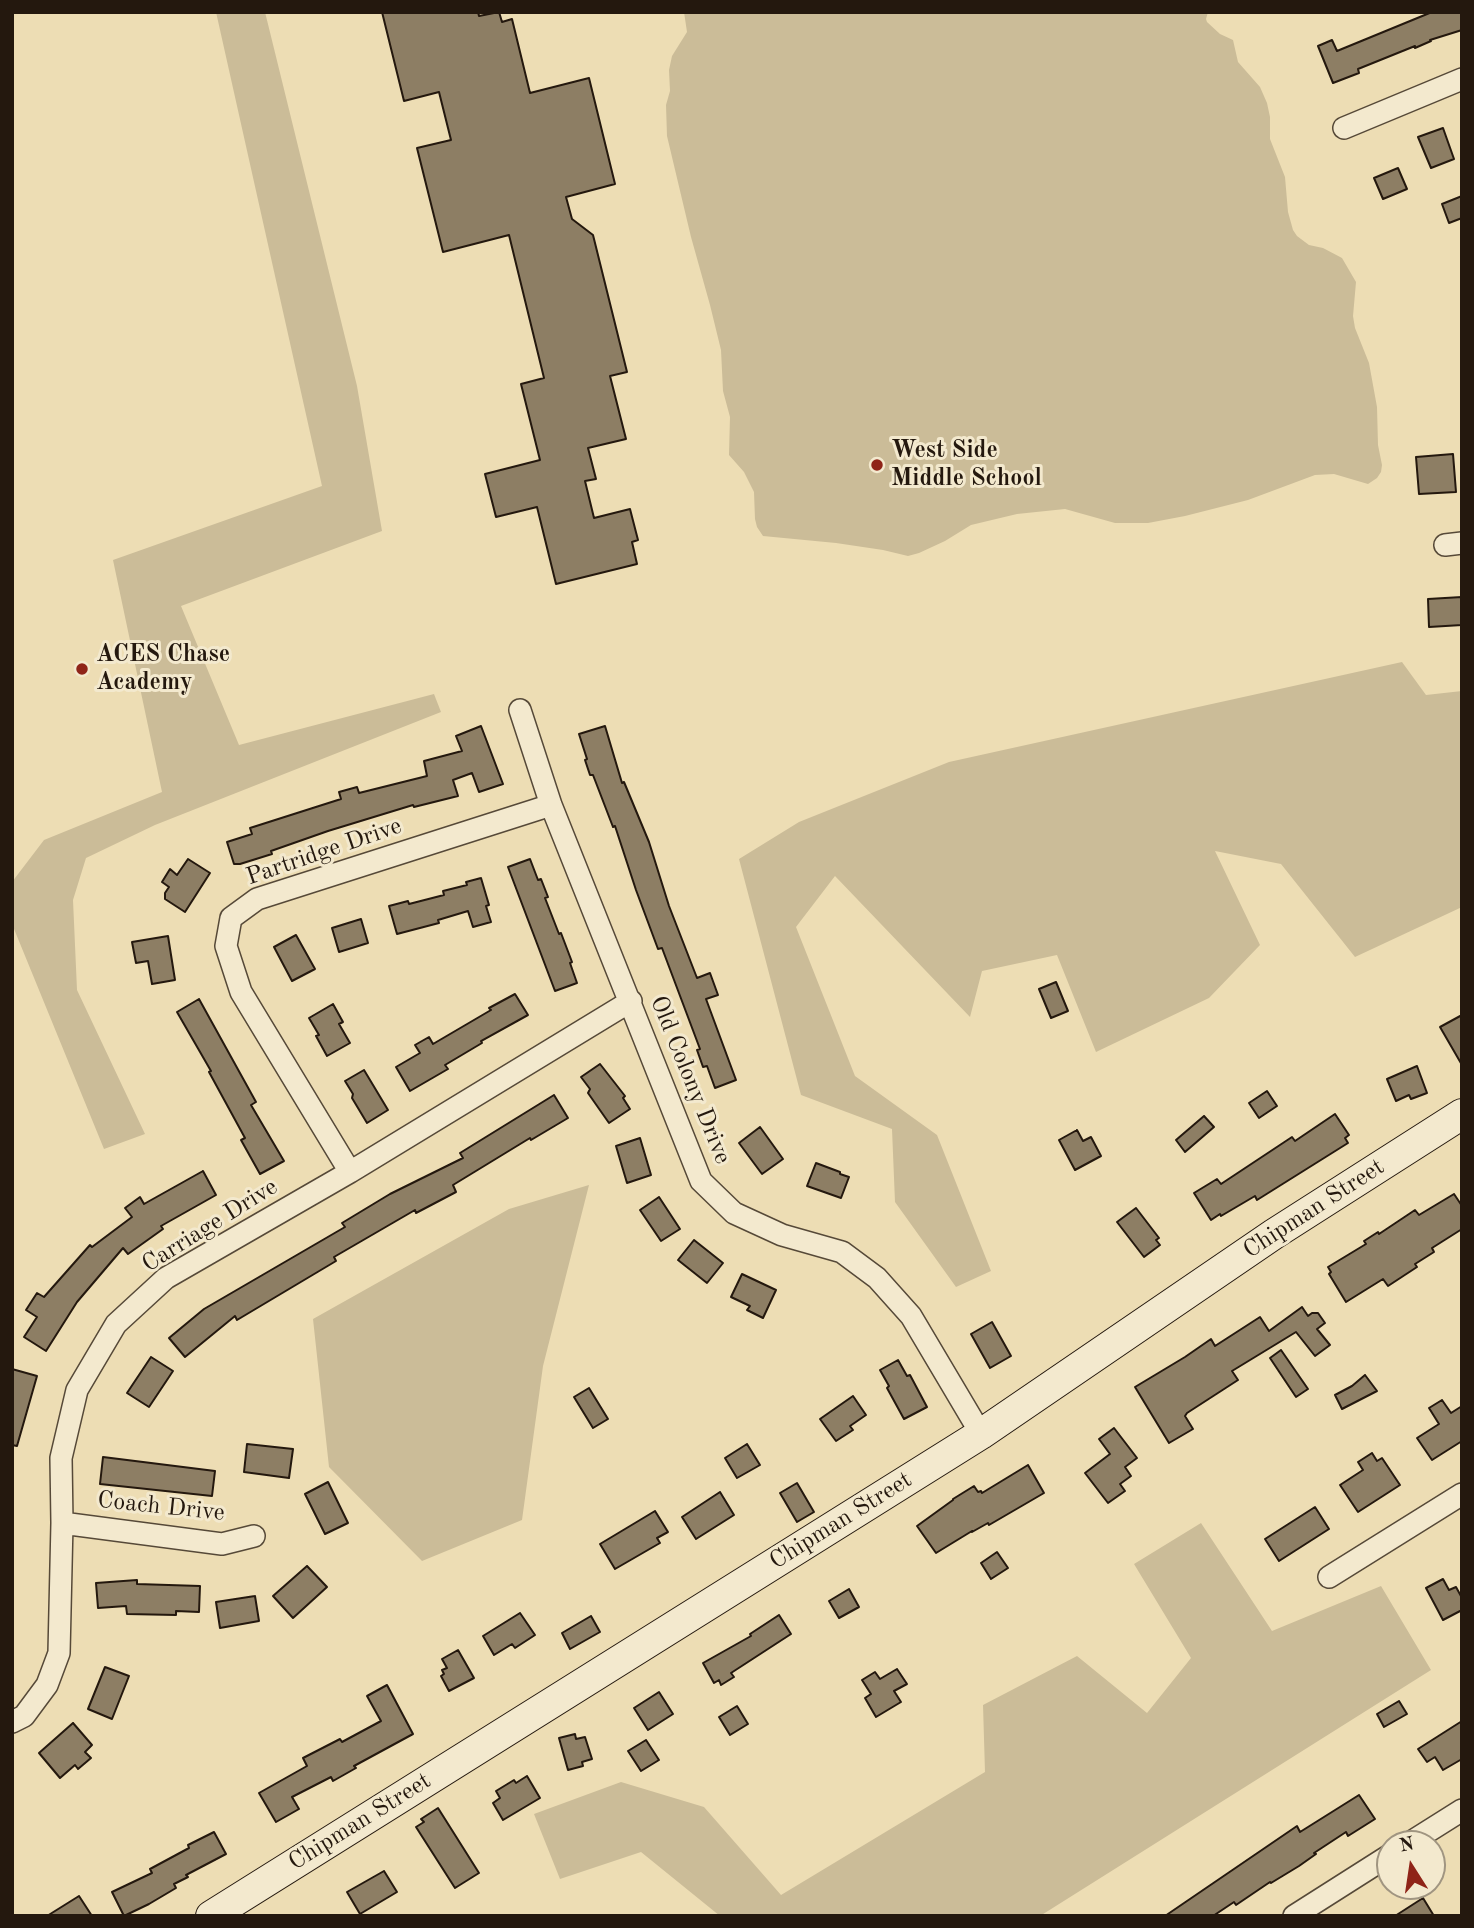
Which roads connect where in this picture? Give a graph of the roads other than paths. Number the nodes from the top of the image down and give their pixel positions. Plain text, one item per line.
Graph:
1 (1462, 79) edge
2 (1344, 128) dead end
3 (520, 710) dead end
4 (551, 805) junction
5 (631, 1001) junction
6 (1462, 1114) edge
7 (350, 1172) junction
8 (981, 1434) junction
9 (1462, 1494) edge
10 (62, 1523) junction
11 (254, 1536) dead end
12 (1329, 1577) dead end
13 (12, 1722) edge
14 (1462, 1810) edge
15 (1430, 1830) edge
16 (1376, 1864) edge
17 (211, 1916) edge
18 (1294, 1916) edge

1 - 2 street
3 - 4 street, Old Colony Drive
4 - 5 street, Old Colony Drive
4 - 7 street, Partridge Drive
5 - 7 street, Carriage Drive
5 - 8 street, Old Colony Drive
6 - 8 street, Chipman Street
7 - 10 street, Carriage Drive
8 - 17 street, Chipman Street
9 - 12 street
10 - 11 street, Coach Drive
10 - 13 street, Carriage Drive
14 - 15 street
16 - 18 street

